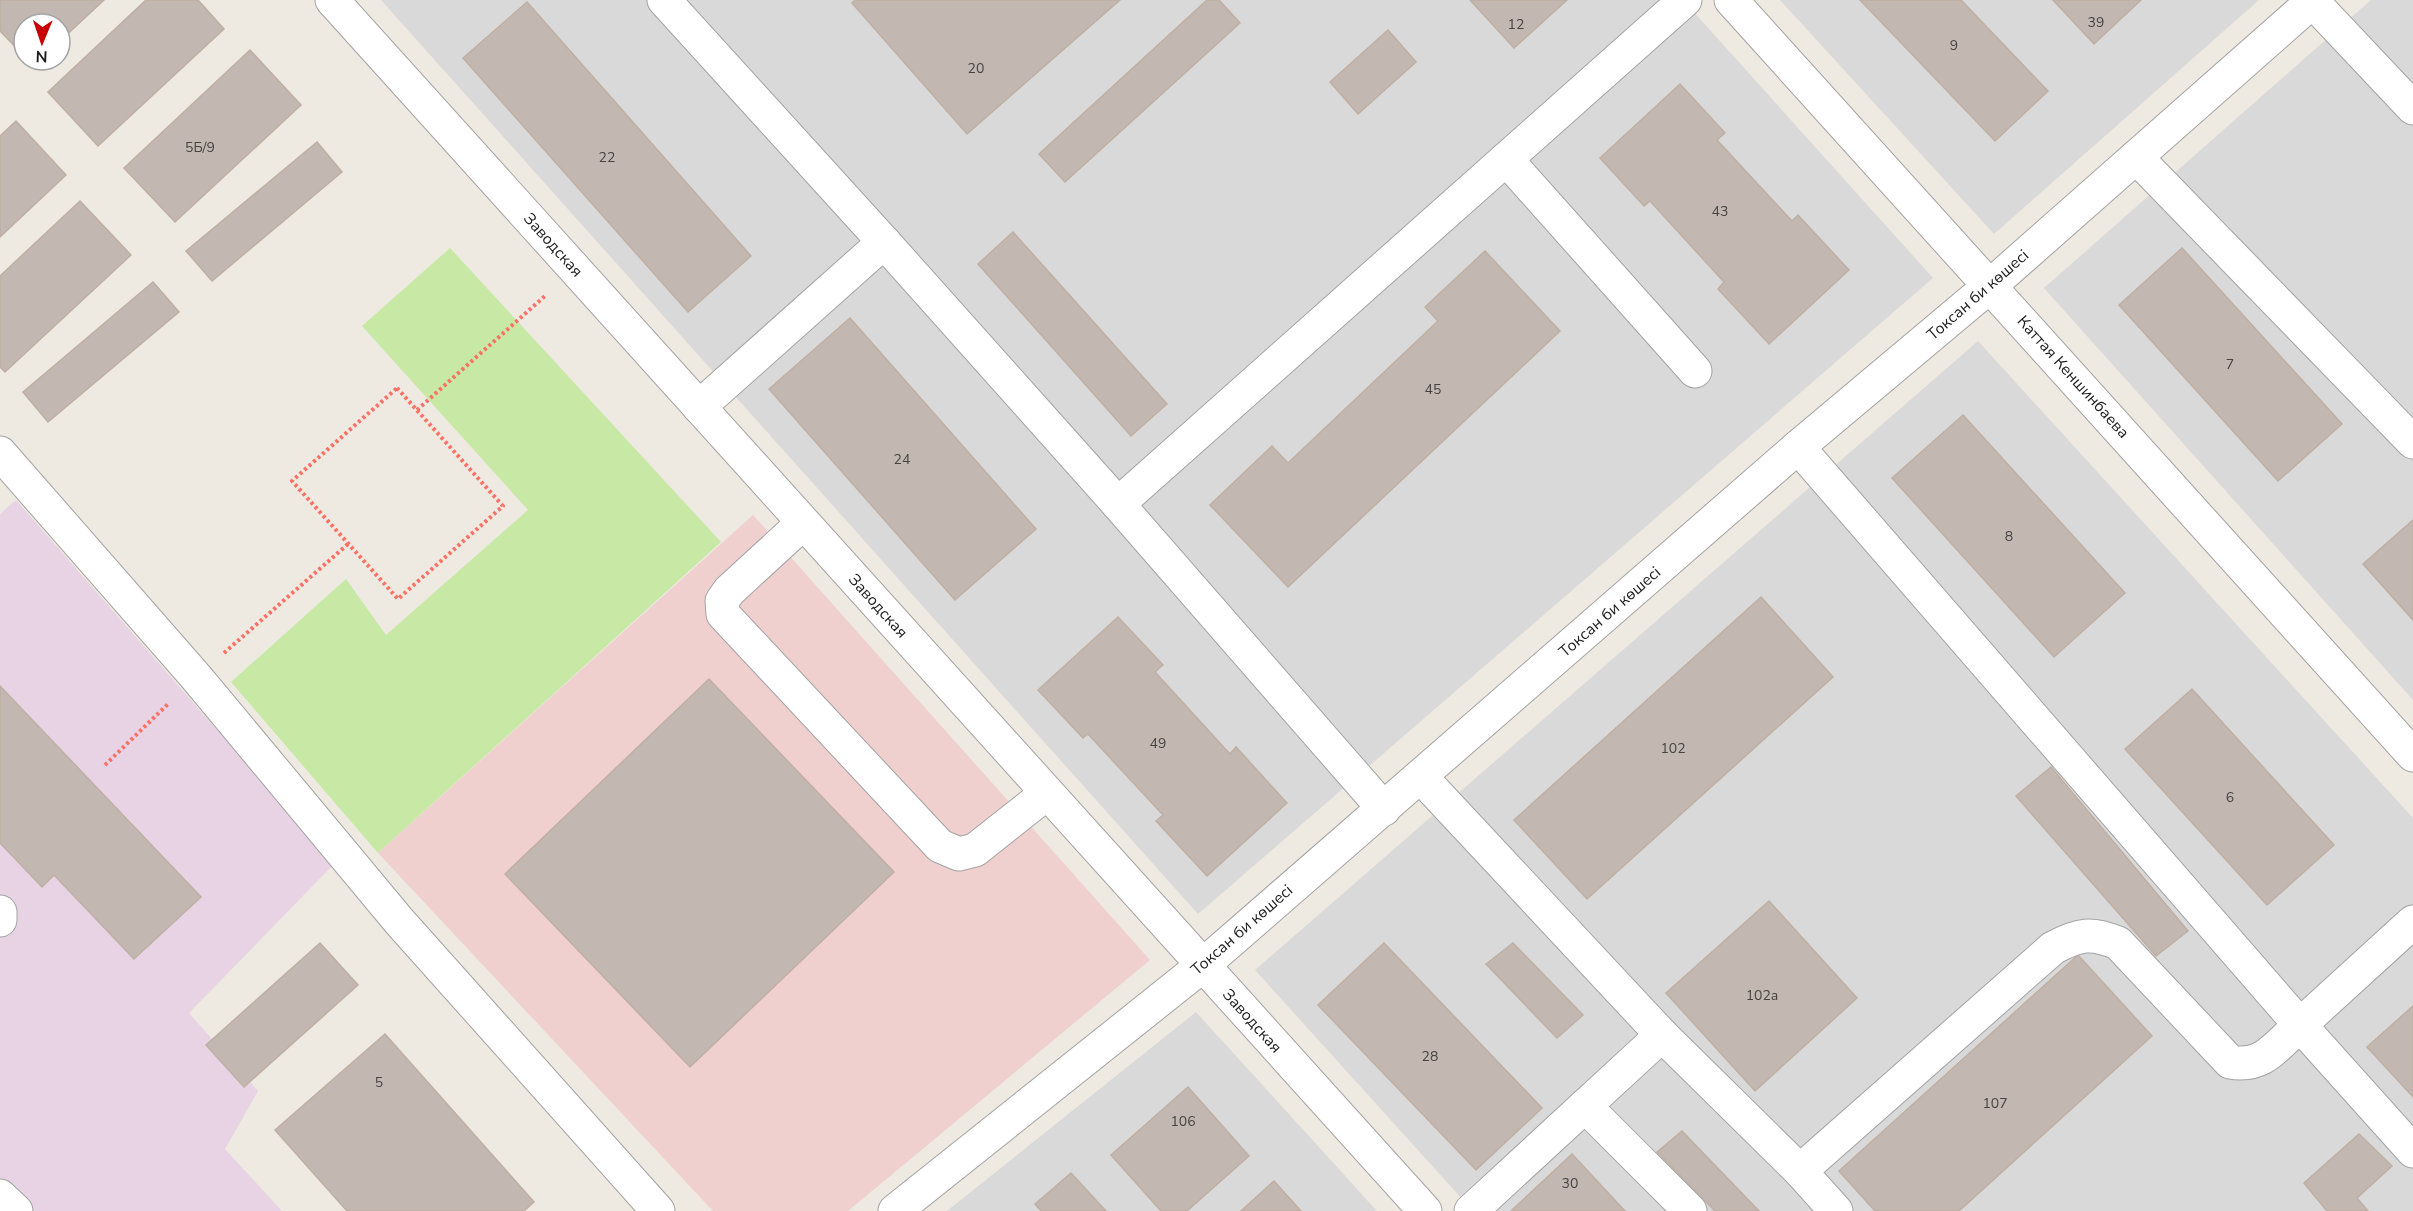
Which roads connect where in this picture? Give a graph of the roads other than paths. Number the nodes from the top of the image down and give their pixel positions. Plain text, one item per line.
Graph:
1 (332, 0) edge
2 (664, 0) edge
3 (1685, 0) edge
4 (1731, 0) edge
5 (2313, 1) edge
6 (2413, 108) edge
7 (2136, 157) junction
8 (1506, 159) junction
9 (884, 242) junction
10 (1991, 285) junction
11 (1695, 371) dead end
12 (699, 407) junction
13 (2413, 442) edge
14 (1798, 447) junction
15 (6, 470) edge
16 (1118, 504) junction
17 (803, 523) junction
18 (2413, 755) edge
19 (1421, 777) junction
20 (1047, 793) junction
21 (1384, 809) junction
22 (0, 912) edge
23 (0, 920) edge
24 (2413, 922) edge
25 (1202, 966) junction
26 (2300, 1025) junction
27 (1662, 1035) junction
28 (1585, 1106) junction
29 (2413, 1151) edge
30 (1800, 1171) junction
31 (0, 1196) edge
32 (16, 1211) edge
33 (658, 1211) edge
34 (895, 1211) edge
35 (1425, 1211) edge
36 (1471, 1211) edge
37 (1690, 1211) edge
38 (1836, 1211) edge

1 - 12 street, Заводская
2 - 9 street
3 - 8 street
4 - 10 street, Каттая Кеншинбаева
5 - 6 street
5 - 7 street, Токсан би көшесі
7 - 10 street, Токсан би көшесі
7 - 13 street
8 - 11 street
8 - 16 street
9 - 12 street
9 - 16 street
10 - 14 street, Токсан би көшесі
10 - 18 street, Каттая Кеншинбаева
12 - 17 street, Заводская
14 - 19 street, Токсан би көшесі
14 - 26 street
15 - 33 street
16 - 21 street
17 - 20 street, Заводская
17 - 20 street
19 - 21 street, Токсан би көшесі
19 - 27 street
20 - 25 street, Заводская
21 - 25 street, Токсан би көшесі
22 - 23 street
24 - 26 street
25 - 34 street, Токсан би көшесі
25 - 35 street, Заводская
26 - 29 street
26 - 30 street
27 - 28 street
27 - 30 street
28 - 36 street
28 - 37 street
30 - 38 street
31 - 32 street

